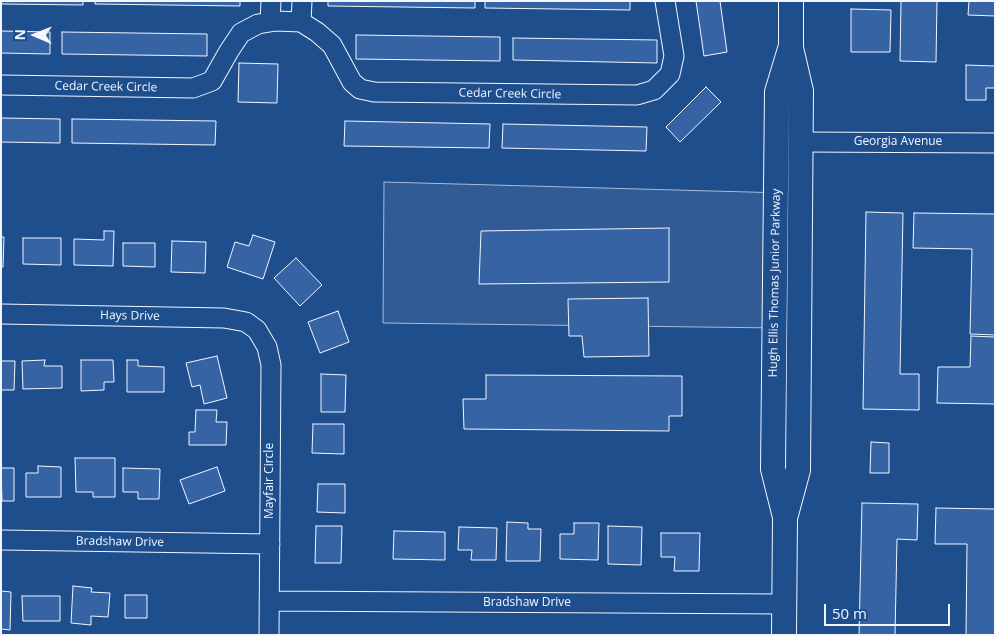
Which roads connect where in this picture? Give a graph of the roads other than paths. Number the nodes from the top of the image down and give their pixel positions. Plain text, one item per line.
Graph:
1 (271, 1) edge
2 (302, 1) edge
3 (665, 1) edge
4 (791, 1) edge
5 (270, 22) junction
6 (301, 22) junction
7 (790, 48) junction
8 (1, 85) edge
9 (801, 142) junction
10 (995, 143) edge
11 (1, 314) edge
12 (257, 330) joint
13 (785, 518) junction
14 (1, 540) edge
15 (270, 544) junction
16 (269, 601) junction
17 (784, 604) junction
18 (268, 635) edge
19 (784, 635) edge

1 - 5 street
2 - 6 street
3 - 6 street, Cedar Creek Circle
4 - 7 main road, Hugh Ellis Thomas Junior Parkway
5 - 6 street, Cedar Creek Circle
5 - 8 street, Cedar Creek Circle
7 - 9 main road, Hugh Ellis Thomas Junior Parkway
7 - 13 main road, Hugh Ellis Thomas Junior Parkway
9 - 10 street, Georgia Avenue
9 - 13 main road, Hugh Ellis Thomas Junior Parkway
11 - 12 street, Hays Drive
12 - 15 street, Mayfair Circle
13 - 17 main road, Hugh Ellis Thomas Junior Parkway
14 - 15 street, Bradshaw Drive
15 - 16 street, Mayfair Circle
16 - 17 street, Bradshaw Drive
16 - 18 street, Mayfair Circle
17 - 19 main road, Hugh Ellis Thomas Junior Parkway

